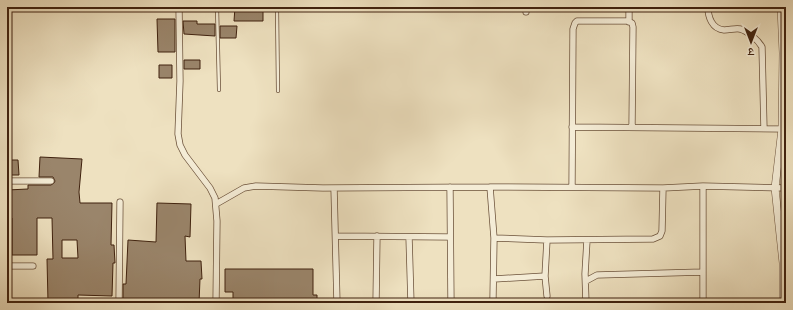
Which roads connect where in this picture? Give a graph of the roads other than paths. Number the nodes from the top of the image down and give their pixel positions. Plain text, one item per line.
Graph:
1 (179, 7) edge
2 (217, 7) edge
3 (277, 7) edge
4 (629, 7) edge
5 (708, 7) edge
6 (781, 7) edge
7 (629, 22) junction
8 (784, 53) edge
9 (219, 90) dead end
10 (278, 91) dead end
11 (572, 127) junction
12 (632, 127) junction
13 (764, 129) junction
14 (784, 129) edge
15 (7, 181) edge
16 (52, 181) dead end
17 (703, 186) junction
18 (490, 187) junction
19 (572, 187) junction
20 (334, 188) junction
21 (450, 188) junction
22 (663, 188) junction
23 (775, 188) junction
24 (786, 188) edge
25 (120, 202) dead end
26 (216, 204) junction
27 (336, 236) junction
28 (378, 236) junction
29 (410, 237) junction
30 (450, 237) junction
31 (494, 238) junction
32 (547, 240) junction
33 (587, 240) junction
34 (7, 266) edge
35 (33, 266) dead end
36 (703, 272) junction
37 (546, 276) junction
38 (494, 279) junction
39 (586, 281) junction
40 (547, 296) dead end
41 (493, 298) dead end
42 (119, 303) edge
43 (216, 303) edge
44 (336, 303) edge
45 (376, 303) edge
46 (411, 303) edge
47 (451, 303) edge
48 (586, 303) edge
49 (703, 303) edge
50 (784, 303) edge

1 - 26 street
2 - 9 lane
3 - 10 lane
4 - 7 street
5 - 13 street
6 - 8 street
7 - 11 street
7 - 12 street
8 - 14 street
11 - 12 street
11 - 19 street
12 - 13 street
13 - 14 street
14 - 23 street
15 - 16 street
17 - 22 street
17 - 23 street
17 - 36 street
18 - 19 street
18 - 21 street
18 - 31 street
19 - 22 street
20 - 21 street
20 - 26 street
20 - 27 street
21 - 30 street
22 - 33 street
23 - 24 street
23 - 50 street
25 - 42 street
26 - 43 street
27 - 28 street
27 - 44 street
28 - 29 street
28 - 45 street
29 - 30 street
29 - 46 street
30 - 47 street
31 - 32 street
31 - 38 street
32 - 33 street
32 - 37 street
33 - 39 street
34 - 35 street
36 - 39 street
36 - 49 street
37 - 38 street
37 - 40 street
38 - 41 street
39 - 48 street

